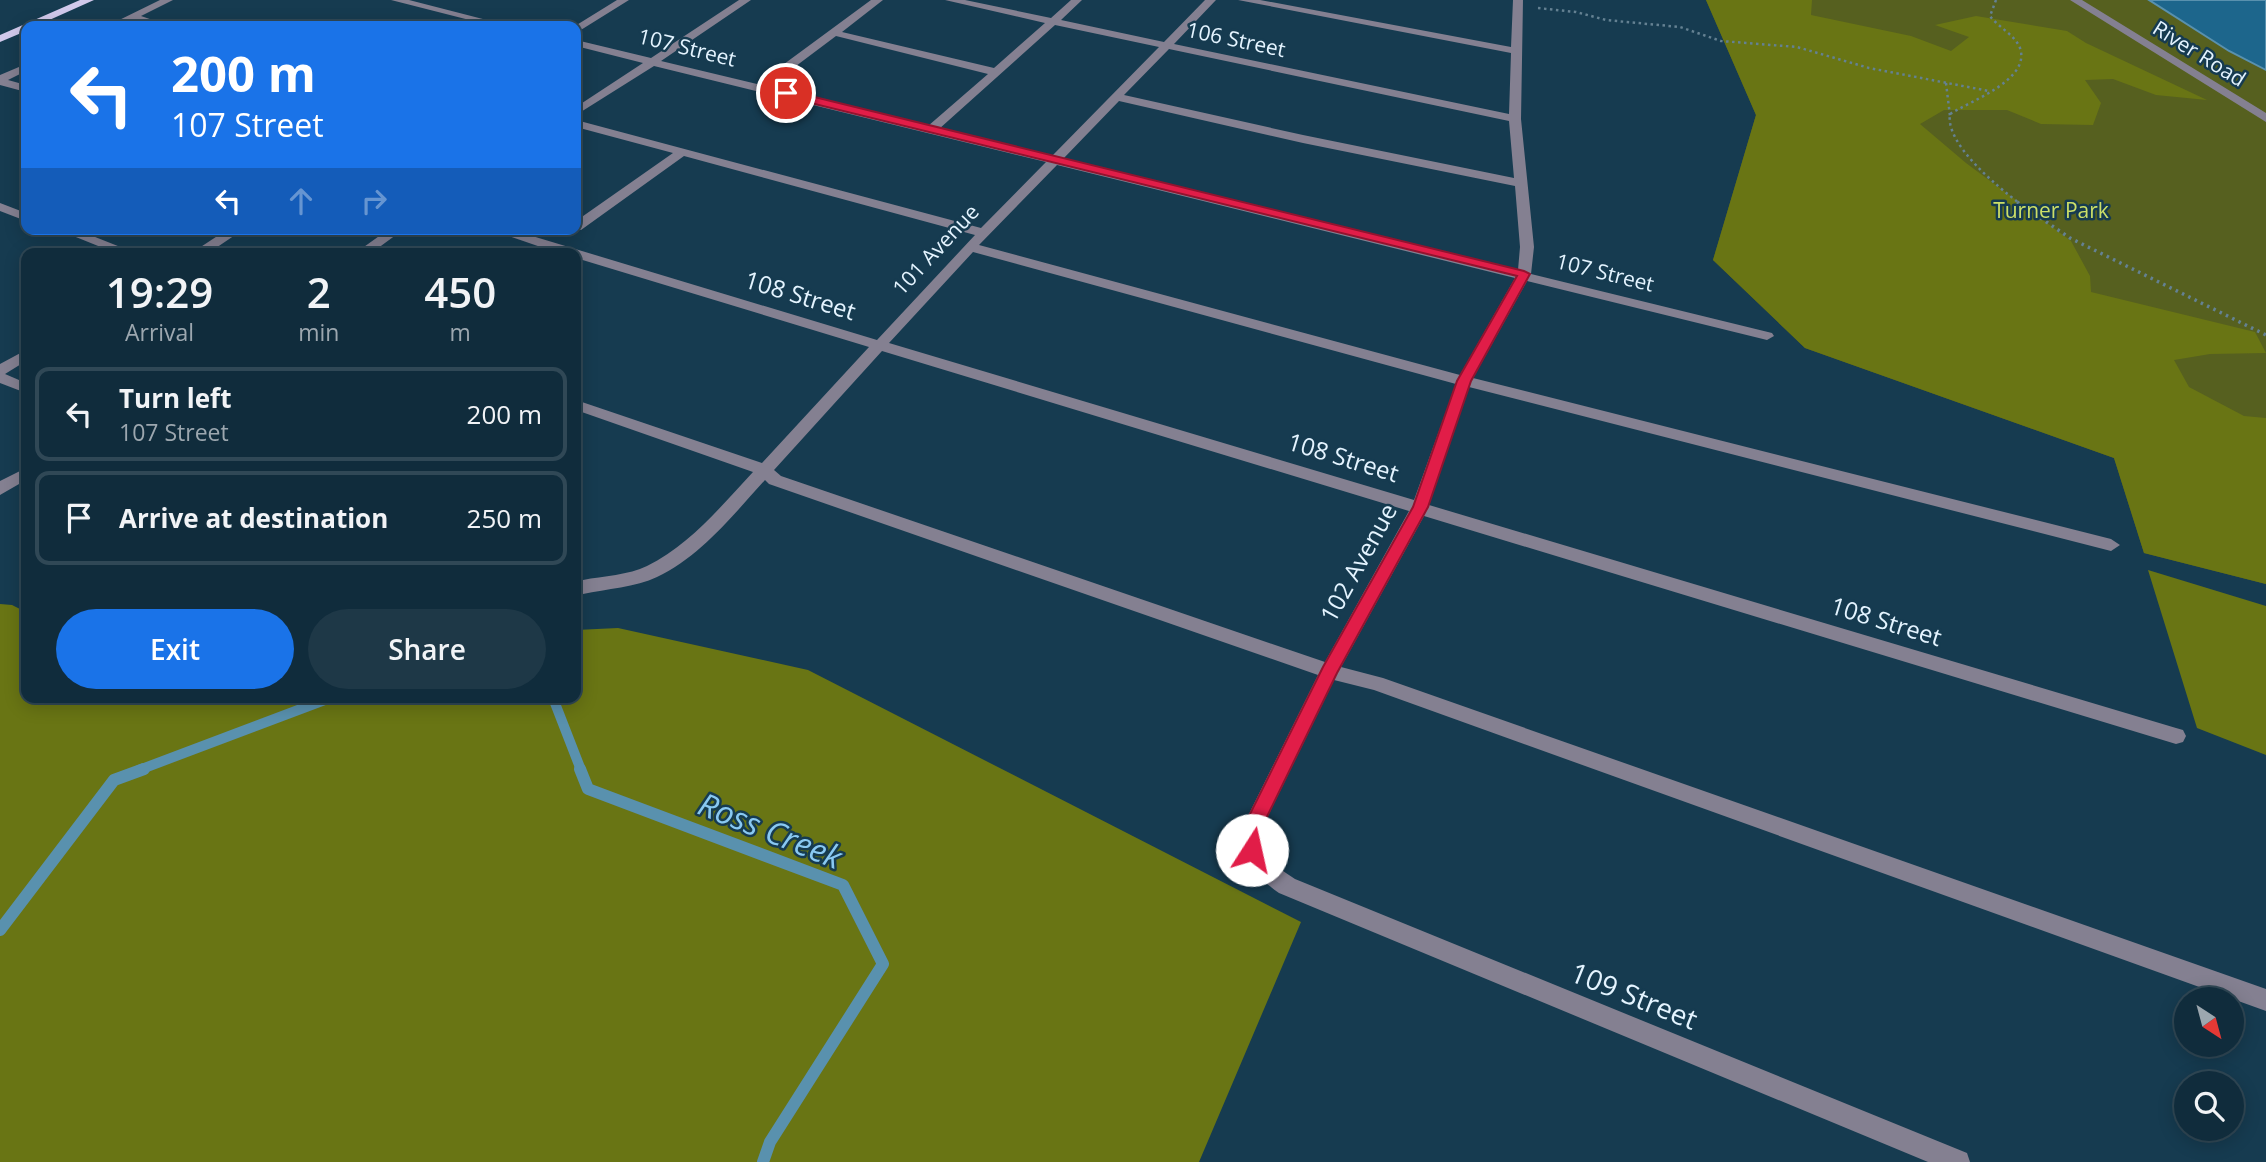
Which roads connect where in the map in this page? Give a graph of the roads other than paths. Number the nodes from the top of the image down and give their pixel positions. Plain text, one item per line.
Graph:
1 (89, 0) edge
2 (168, 0) edge
3 (396, 0) edge
4 (624, 0) edge
5 (746, 0) edge
6 (878, 0) edge
7 (950, 0) edge
8 (1077, 0) edge
9 (1212, 0) edge
10 (1243, 0) edge
11 (2075, 0) edge
12 (1519, 3) edge
13 (131, 17) junction
14 (41, 21) edge
15 (123, 21) edge
16 (146, 21) edge
17 (484, 21) edge
18 (1053, 22) junction
19 (581, 27) edge
20 (21, 29) edge
21 (833, 32) junction
22 (0, 38) edge
23 (581, 44) edge
24 (1168, 46) junction
25 (1517, 51) junction
26 (653, 61) junction
27 (21, 70) edge
28 (995, 72) junction
29 (0, 80) edge
30 (21, 87) edge
31 (761, 88) junction
32 (1117, 97) junction
33 (581, 109) edge
34 (2266, 118) edge
35 (1515, 119) junction
36 (581, 124) edge
37 (932, 129) junction
38 (682, 151) junction
39 (1055, 159) junction
40 (1521, 183) junction
41 (0, 207) edge
42 (21, 214) edge
43 (581, 223) edge
44 (983, 233) junction
45 (79, 235) edge
46 (228, 235) edge
47 (389, 235) edge
48 (508, 235) edge
49 (564, 235) edge
50 (970, 247) junction
51 (114, 248) edge
52 (207, 248) edge
53 (370, 248) edge
54 (539, 248) edge
55 (547, 248) edge
56 (581, 256) edge
57 (1524, 274) junction
58 (1767, 336) dead end
59 (877, 345) junction
60 (21, 358) edge
61 (0, 371) edge
62 (0, 378) edge
63 (1464, 381) junction
64 (21, 386) edge
65 (581, 407) edge
66 (764, 470) junction
67 (21, 475) edge
68 (0, 489) edge
69 (1420, 507) junction
70 (2111, 545) dead end
71 (581, 587) edge
72 (1329, 671) junction
73 (2176, 736) dead end
74 (1287, 886) joint
75 (2266, 1000) edge
76 (1958, 1162) edge

1 - 14 main road
2 - 13 street
3 - 17 street
4 - 19 street
5 - 26 street
6 - 21 street
7 - 18 street, 106 Street
8 - 18 street
9 - 24 street, 101 Avenue
10 - 25 street
11 - 34 street, River Road
12 - 25 street, 102 Avenue
13 - 15 street
13 - 16 street
18 - 24 street, 106 Street
18 - 28 street
20 - 22 main road
21 - 28 street
21 - 31 street
23 - 26 street, 107 Street
24 - 32 street, 101 Avenue
24 - 35 street, 106 Street
25 - 35 street, 102 Avenue
26 - 31 street, 107 Street
26 - 33 street
27 - 29 street
28 - 37 street
29 - 30 street
31 - 37 street, 107 Street
32 - 39 street, 101 Avenue
32 - 40 street
35 - 40 street, 102 Avenue
36 - 38 street
37 - 39 street, 107 Street
38 - 43 street
38 - 44 street
39 - 44 street, 101 Avenue
39 - 57 street, 107 Street
40 - 57 street, 102 Avenue
41 - 42 street
44 - 50 street, 101 Avenue
45 - 51 street
46 - 52 street
47 - 53 street
48 - 54 street, 108 Street
49 - 55 street
50 - 59 street, 101 Avenue
50 - 63 street
56 - 59 street, 108 Street
57 - 58 street, 107 Street
57 - 63 street, 102 Avenue
59 - 66 street, 101 Avenue
59 - 69 street, 108 Street
60 - 61 street
62 - 64 street
63 - 69 street, 102 Avenue
63 - 70 street
65 - 66 street
66 - 71 street, 101 Avenue
66 - 72 street
67 - 68 street
69 - 72 street, 102 Avenue
69 - 73 street, 108 Street
72 - 74 street, 102 Avenue
72 - 75 street
74 - 76 street, 109 Street

